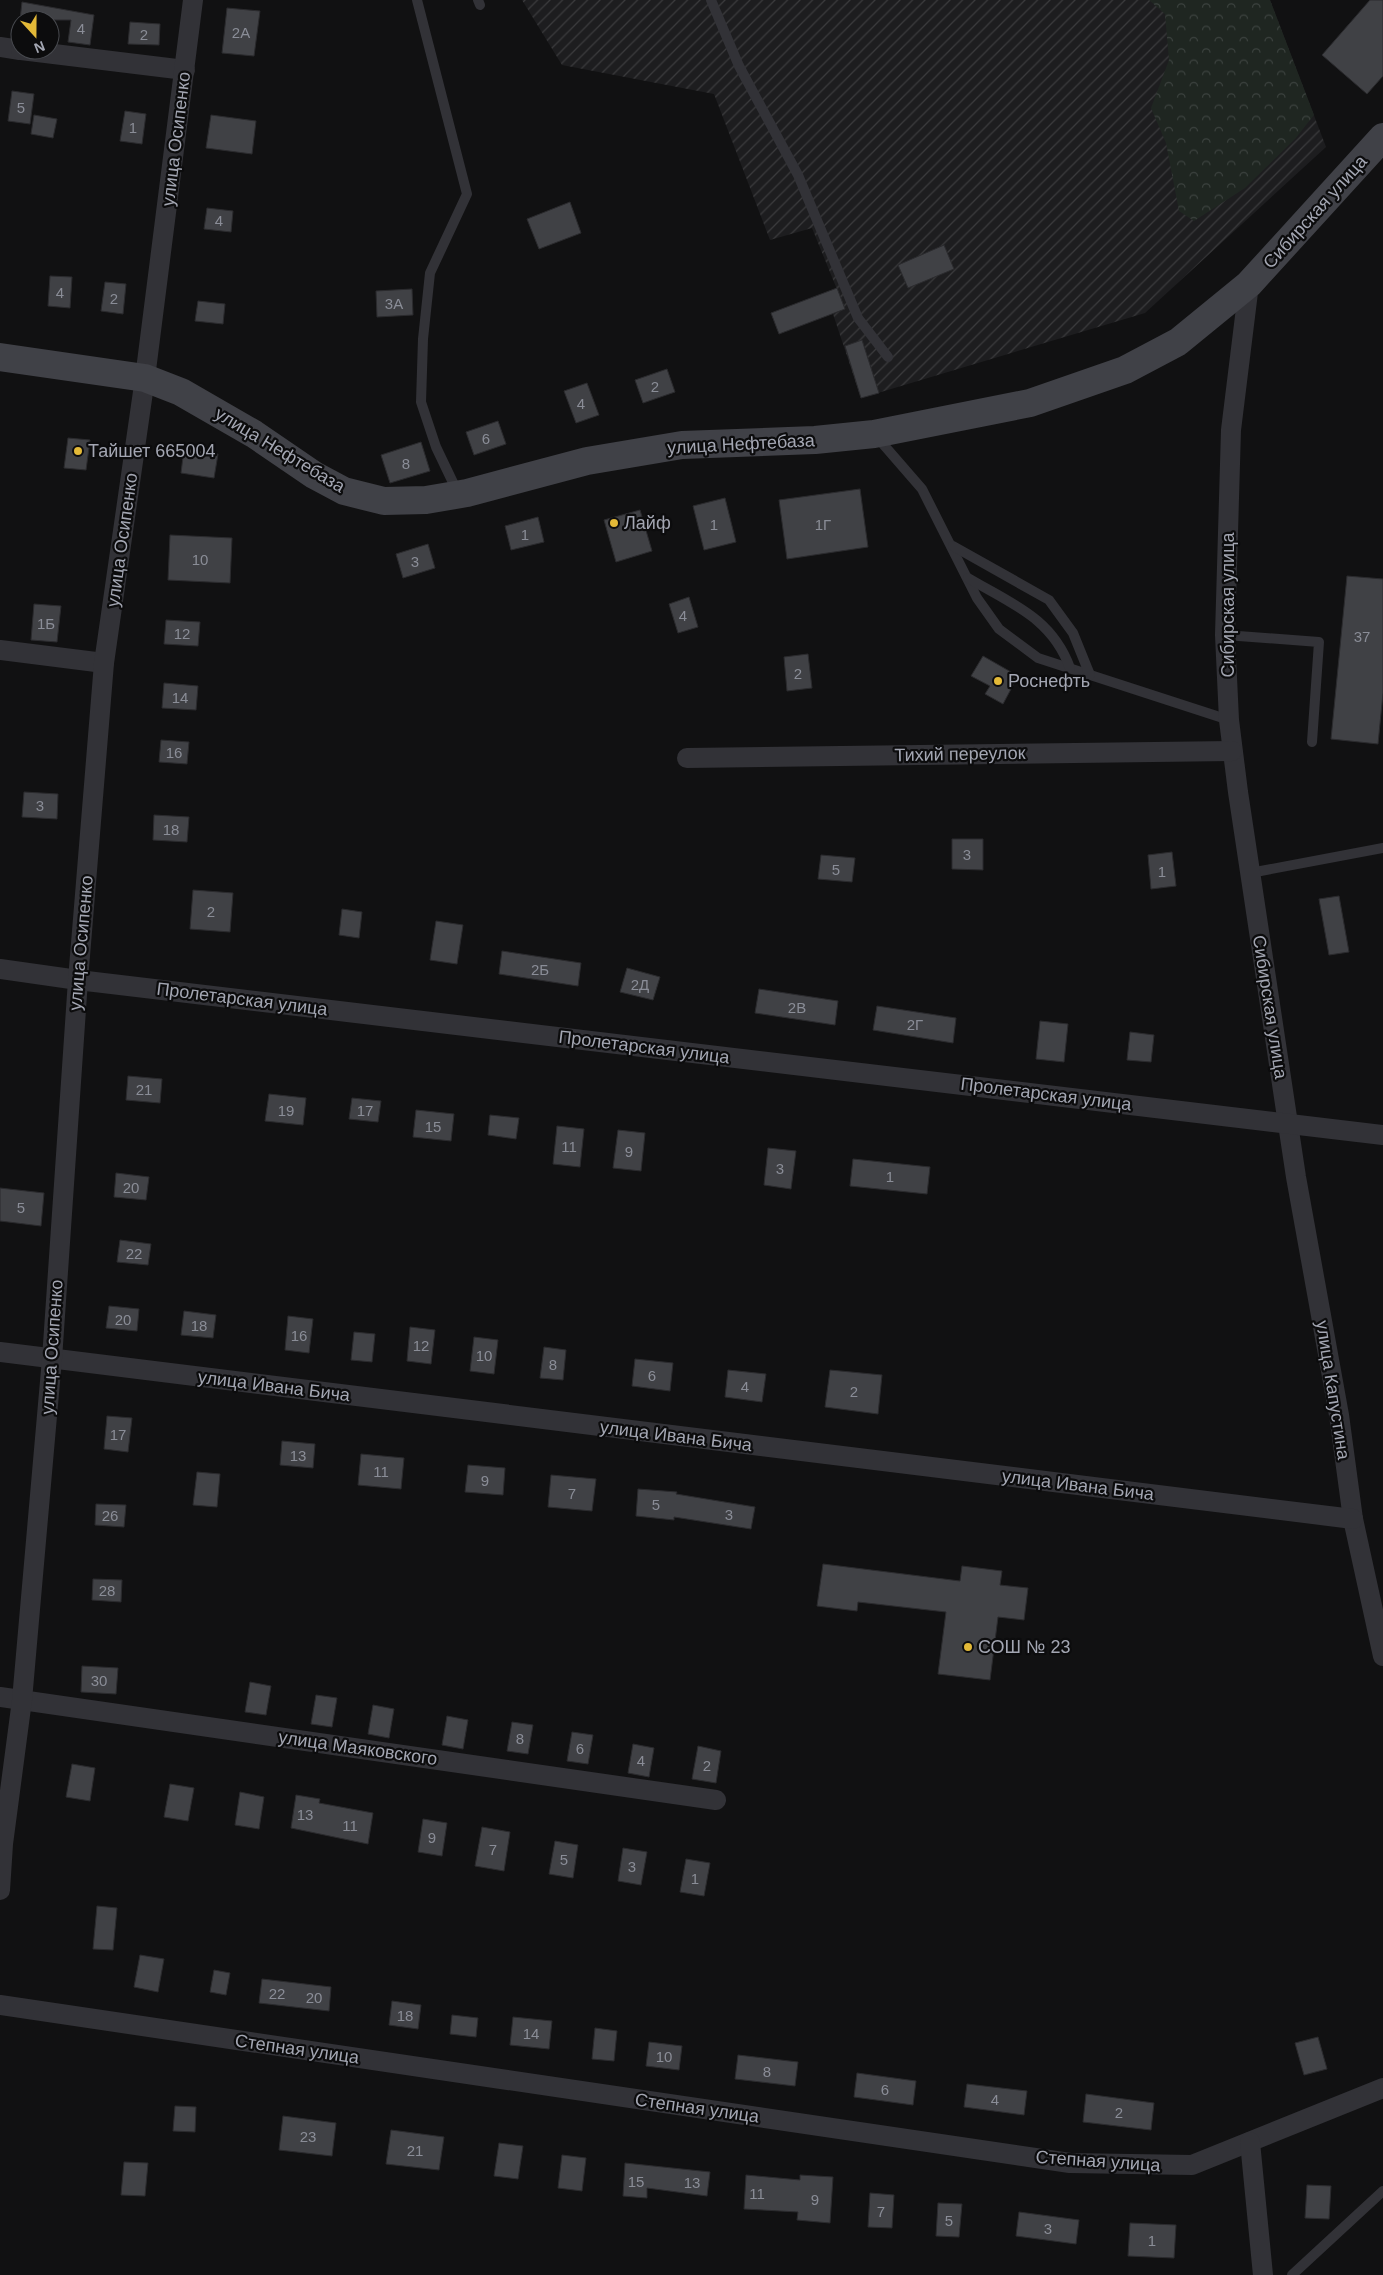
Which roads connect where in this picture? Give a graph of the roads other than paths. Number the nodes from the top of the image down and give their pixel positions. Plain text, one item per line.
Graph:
1 (193, 0) edge
2 (417, 0) edge
3 (711, 0) edge
4 (60, 55) edge
5 (185, 70) junction
6 (1383, 136) edge
7 (1249, 284) junction
8 (0, 356) edge
9 (888, 357) dead end
10 (145, 378) junction
11 (874, 434) junction
12 (458, 494) junction
13 (953, 546) junction
14 (967, 578) junction
15 (1225, 635) junction
16 (0, 650) edge
17 (104, 663) junction
18 (1070, 668) junction
19 (1090, 675) junction
20 (1229, 720) junction
21 (1312, 742) dead end
22 (1232, 751) junction
23 (687, 758) dead end
24 (1383, 848) edge
25 (1250, 873) junction
26 (0, 969) edge
27 (78, 980) junction
28 (1288, 1122) junction
29 (1383, 1135) edge
30 (0, 1352) edge
31 (52, 1359) junction
32 (1353, 1519) junction
33 (1383, 1656) edge
34 (0, 1697) edge
35 (22, 1700) junction
36 (716, 1800) dead end
37 (0, 1890) edge
38 (0, 2005) edge
39 (1383, 2088) edge
40 (1250, 2142) junction
41 (1383, 2191) edge
42 (1262, 2275) edge
43 (1292, 2275) edge

1 - 5 street, улица Осипенко
2 - 12 lane
3 - 9 lane
4 - 5 street
5 - 10 street, улица Осипенко
6 - 7 main road, Сибирская улица
7 - 11 main road, улица Нефтебаза
7 - 15 street, Сибирская улица
8 - 10 main road, улица Нефтебаза
10 - 12 main road, улица Нефтебаза
10 - 17 street, улица Осипенко
11 - 12 main road, улица Нефтебаза
11 - 13 lane
13 - 14 lane
13 - 19 lane
14 - 18 lane
14 - 18 lane
15 - 20 street, Сибирская улица
15 - 21 lane
16 - 17 street
17 - 27 street, улица Осипенко
18 - 19 lane
19 - 20 lane
20 - 22 street, Сибирская улица
22 - 23 street, Тихий переулок
22 - 25 street, Сибирская улица
24 - 25 lane
25 - 28 street, Сибирская улица
26 - 27 street, Пролетарская улица
27 - 28 street, Пролетарская улица
27 - 31 street, улица Осипенко
28 - 29 street, Пролетарская улица
28 - 32 street, улица Капустина
30 - 31 street, улица Ивана Бича
31 - 32 street, улица Ивана Бича
31 - 35 street, улица Осипенко
32 - 33 street, улица Капустина
34 - 35 street, улица Маяковского
35 - 36 street, улица Маяковского
35 - 37 street, улица Осипенко
38 - 40 street, Степная улица
39 - 40 street, Степная улица
40 - 42 street
41 - 43 lane

